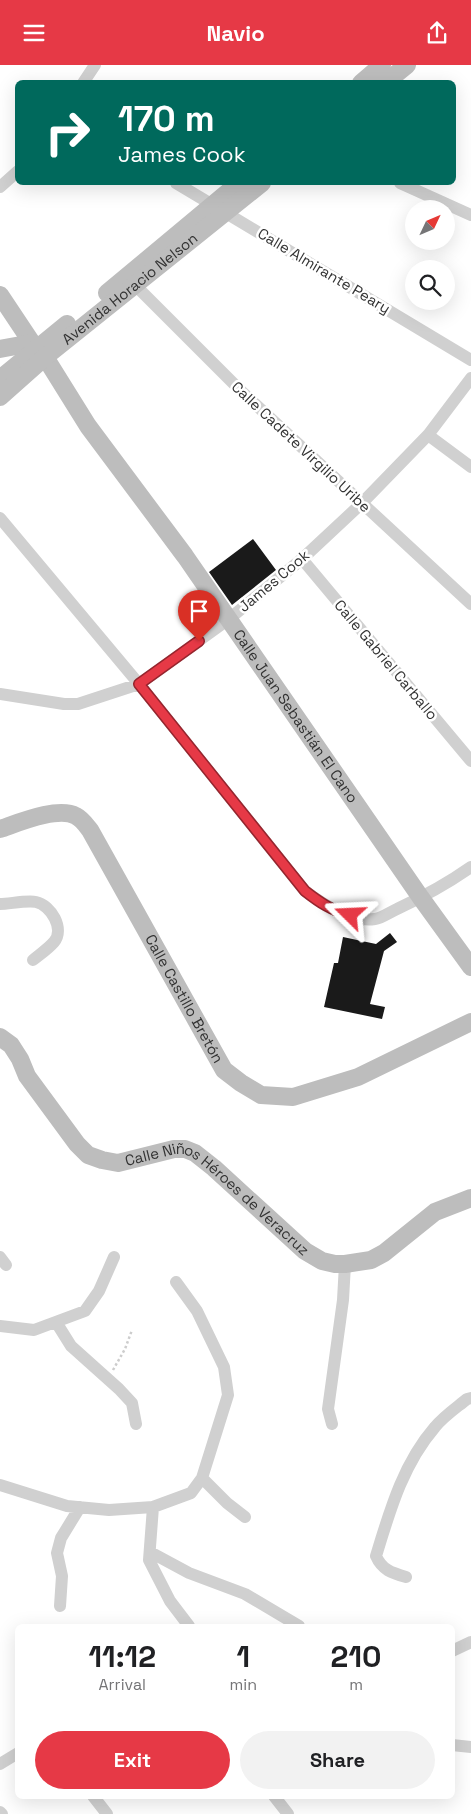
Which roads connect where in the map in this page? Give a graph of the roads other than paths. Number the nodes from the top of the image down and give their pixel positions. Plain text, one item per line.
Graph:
1 (95, 65) edge
2 (382, 65) edge
3 (407, 65) edge
4 (85, 80) edge
5 (364, 80) edge
6 (389, 80) edge
7 (15, 174) edge
8 (179, 185) edge
9 (236, 185) edge
10 (259, 185) edge
11 (404, 185) edge
12 (0, 187) edge
13 (219, 208) junction
14 (471, 215) edge
15 (135, 285) junction
16 (0, 295) edge
17 (0, 349) edge
18 (38, 350) junction
19 (471, 360) edge
20 (0, 361) edge
21 (27, 364) junction
22 (471, 378) edge
23 (0, 379) edge
24 (0, 397) edge
25 (428, 435) junction
26 (471, 467) edge
27 (362, 503) junction
28 (0, 517) edge
29 (302, 559) junction
30 (471, 604) edge
31 (229, 619) junction
32 (139, 684) junction
33 (0, 694) edge
34 (471, 761) edge
35 (0, 829) edge
36 (471, 867) edge
37 (421, 898) junction
38 (0, 905) edge
39 (33, 960) dead end
40 (471, 967) edge
41 (471, 1021) edge
42 (0, 1037) edge
43 (471, 1198) edge
44 (114, 1257) dead end
45 (345, 1265) junction
46 (176, 1282) dead end
47 (56, 1322) junction
48 (0, 1326) edge
49 (471, 1398) edge
50 (136, 1424) dead end
51 (332, 1424) dead end
52 (202, 1479) junction
53 (0, 1485) edge
54 (80, 1507) junction
55 (153, 1507) junction
56 (245, 1517) dead end
57 (150, 1553) junction
58 (406, 1577) dead end
59 (60, 1606) dead end
60 (187, 1624) edge
61 (296, 1624) edge
62 (471, 1642) edge
63 (455, 1650) edge
64 (455, 1745) edge
65 (471, 1747) edge
66 (15, 1755) edge
67 (0, 1763) edge
68 (95, 1799) edge
69 (276, 1799) edge
70 (107, 1814) edge
71 (288, 1814) edge

1 - 4 street
2 - 5 street
3 - 6 street
7 - 12 street
8 - 13 street, Calle Almirante Peary
9 - 13 street, Avenida Horacio Nelson
10 - 13 street, Avenida Horacio Nelson
11 - 14 street
13 - 15 street, Avenida Horacio Nelson
13 - 18 street, Avenida Horacio Nelson
13 - 19 street, Calle Almirante Peary
15 - 18 street, Avenida Horacio Nelson
15 - 27 street, Calle Cadete Virgilio Uribe
16 - 18 street, Calle Juan Sebastián El Cano
17 - 18 street
18 - 21 street, Avenida Horacio Nelson
18 - 31 street, Calle Juan Sebastián El Cano
20 - 21 street
21 - 23 street, Avenida Horacio Nelson
21 - 24 street, Avenida Horacio Nelson
22 - 25 street, James Cook
25 - 26 street
25 - 27 street, James Cook
27 - 29 street, James Cook
27 - 30 street, Calle Cadete Virgilio Uribe
28 - 32 street
29 - 31 street, James Cook
29 - 34 street, Calle Gabriel Carballo
31 - 32 street, James Cook
31 - 37 street, Calle Juan Sebastián El Cano
32 - 33 street, James Cook
32 - 37 street
35 - 41 street, Calle Castillo Bretón
36 - 37 street
37 - 40 street, Calle Juan Sebastián El Cano
38 - 39 street
42 - 45 street, Calle Niños Héroes de Veracruz
43 - 45 street, Calle Niños Héroes de Veracruz
44 - 47 street
45 - 51 street
46 - 52 street
47 - 48 street
47 - 50 street
49 - 58 street
52 - 55 street
52 - 56 street
53 - 54 street
54 - 55 street
54 - 59 street
55 - 57 street
57 - 60 street
57 - 61 street
62 - 63 street
64 - 65 street
66 - 67 street
68 - 70 street
69 - 71 street

